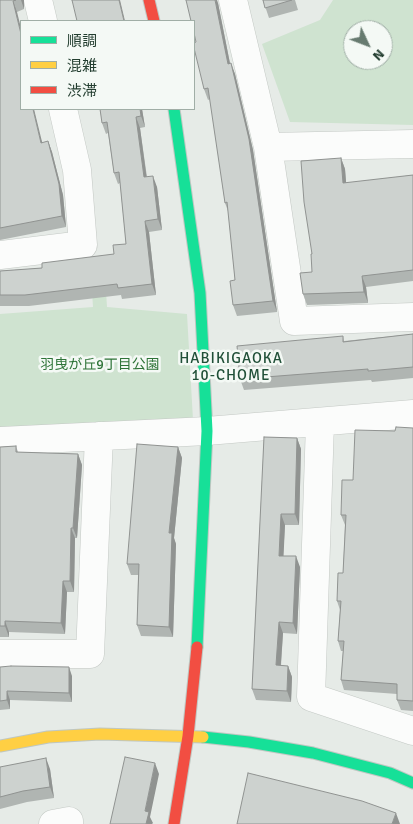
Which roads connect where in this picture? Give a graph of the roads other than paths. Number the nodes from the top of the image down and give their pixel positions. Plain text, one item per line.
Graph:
1 (38, 0) edge
2 (149, 0) edge
3 (233, 0) edge
4 (43, 20) edge
5 (154, 20) edge
6 (63, 110) edge
7 (174, 110) edge
8 (413, 144) edge
9 (268, 147) junction
10 (0, 255) edge
11 (413, 317) edge
12 (413, 414) edge
13 (320, 423) junction
14 (207, 431) junction
15 (99, 436) junction
16 (0, 441) edge
17 (0, 654) edge
18 (413, 731) edge
19 (188, 736) junction
20 (0, 746) edge
21 (413, 783) edge
22 (53, 824) edge
23 (69, 824) edge
24 (174, 824) edge

1 - 4 street
2 - 5 street
3 - 9 street
6 - 10 street
7 - 14 street
8 - 9 street
9 - 11 street
12 - 13 street
13 - 14 street
13 - 18 street
14 - 15 street
14 - 19 street
15 - 16 street
15 - 17 street
19 - 20 street
19 - 21 street
19 - 24 street
22 - 23 street

